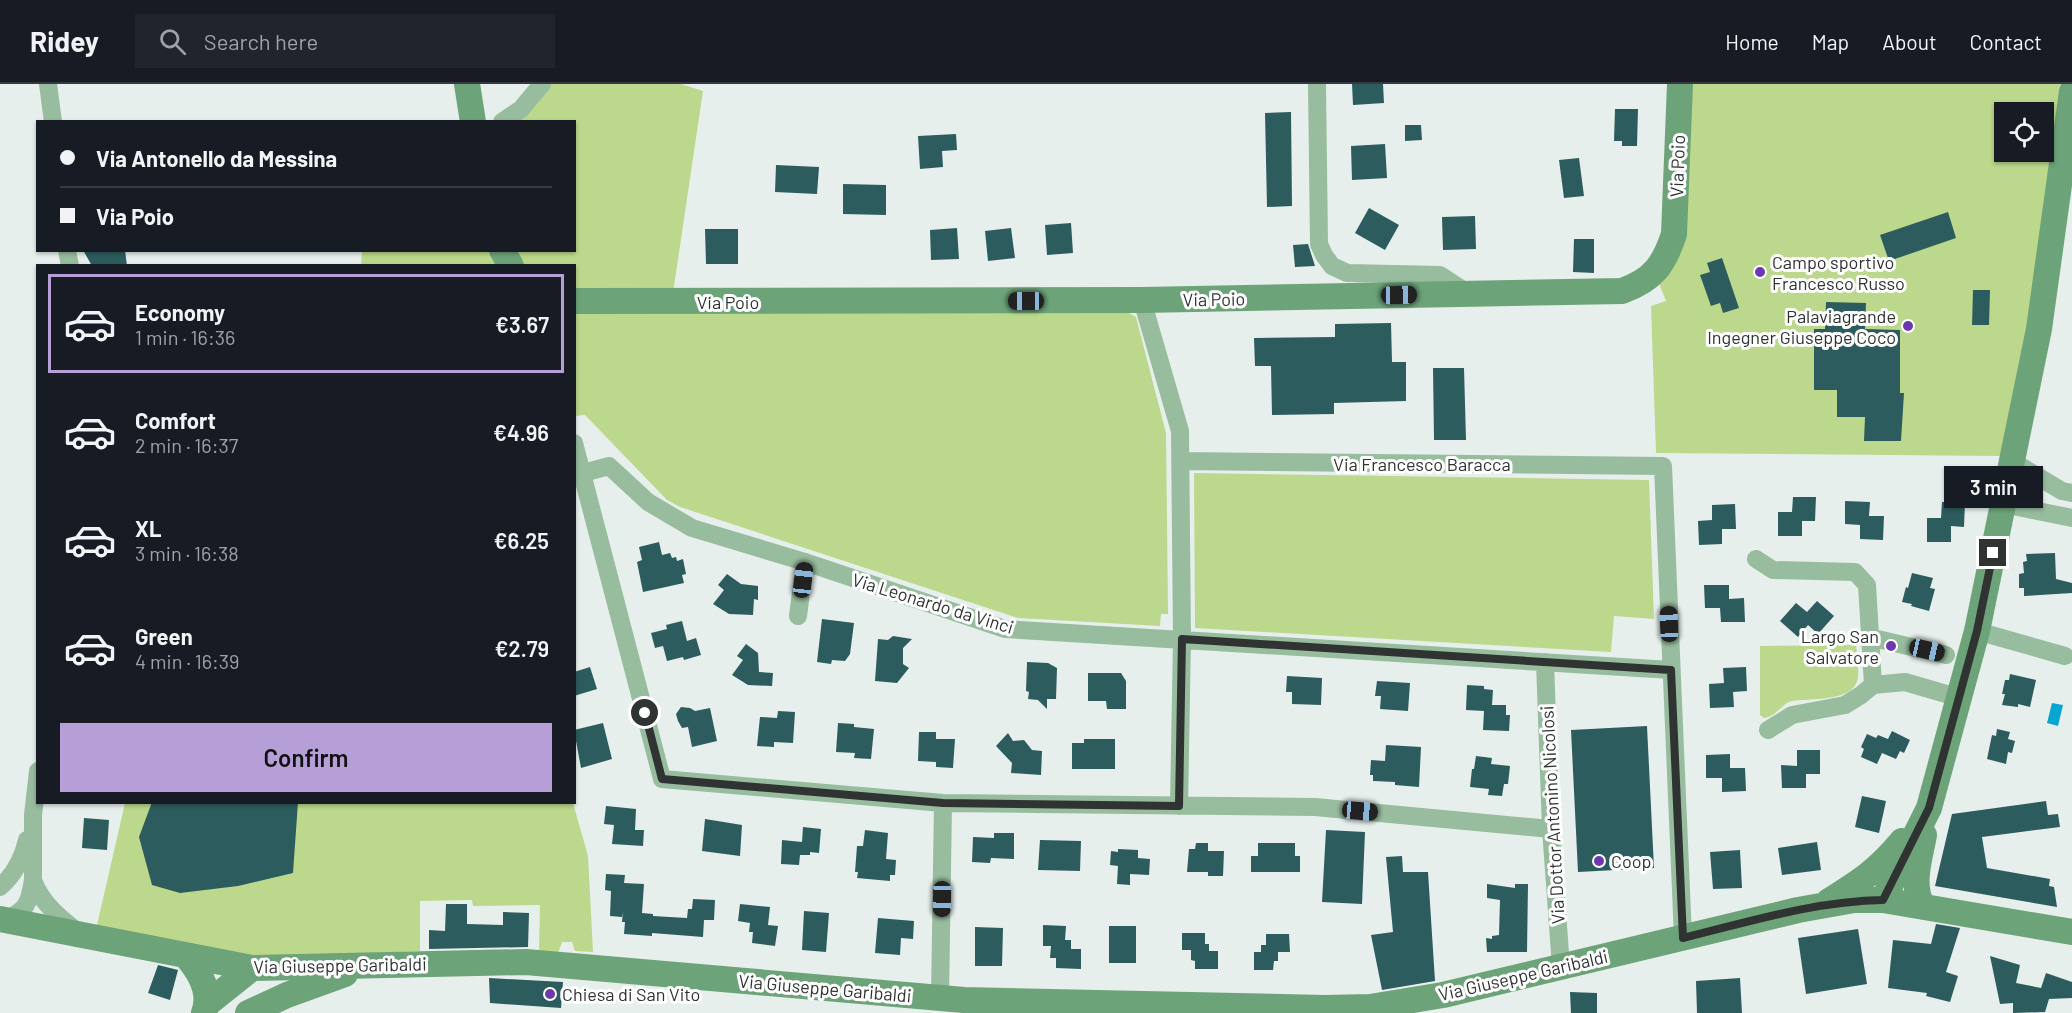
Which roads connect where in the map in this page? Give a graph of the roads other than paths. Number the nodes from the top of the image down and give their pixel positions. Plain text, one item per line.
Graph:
1 (48, 84) edge
2 (467, 84) edge
3 (542, 84) edge
4 (1317, 84) edge
5 (1680, 84) edge
6 (2072, 91) edge
7 (53, 120) edge
8 (473, 120) edge
9 (505, 120) edge
10 (2066, 192) edge
11 (1469, 294) junction
12 (1142, 300) junction
13 (576, 301) edge
14 (576, 450) edge
15 (1181, 461) junction
16 (2012, 461) junction
17 (583, 473) junction
18 (2067, 492) edge
19 (2003, 504) junction
20 (2064, 516) edge
21 (1756, 559) dead end
22 (805, 562) junction
23 (798, 616) dead end
24 (1977, 631) junction
25 (1869, 637) junction
26 (1182, 639) junction
27 (1946, 655) dead end
28 (2065, 656) dead end
29 (1545, 662) junction
30 (1671, 670) junction
31 (1873, 685) junction
32 (1960, 698) junction
33 (1768, 730) dead end
34 (36, 788) edge
35 (943, 803) junction
36 (1179, 806) junction
37 (1929, 808) junction
38 (33, 814) junction
39 (1551, 829) junction
40 (33, 880) junction
41 (1, 887) edge
42 (1883, 900) junction
43 (1819, 906) junction
44 (1923, 907) junction
45 (2, 917) edge
46 (2072, 932) edge
47 (80, 935) junction
48 (1683, 938) junction
49 (186, 956) junction
50 (374, 965) junction
51 (1561, 967) junction
52 (252, 968) junction
53 (940, 998) junction
54 (1440, 1004) edge
55 (206, 1009) edge
56 (248, 1013) edge

1 - 7 street
2 - 8 street
3 - 9 street
4 - 11 street
5 - 11 street, Via Poio
6 - 10 street
10 - 16 street
11 - 12 street, Via Poio
12 - 13 street, Via Poio
12 - 15 street
14 - 17 street
15 - 26 street
15 - 30 street, Via Francesco Baracca
16 - 18 street
16 - 19 street
17 - 22 street, Via Leonardo da Vinci
17 - 35 street
18 - 20 street
19 - 20 street
19 - 24 street
21 - 25 street
22 - 23 street
22 - 26 street, Via Leonardo da Vinci
24 - 28 street
24 - 32 street
25 - 27 street
25 - 31 street
26 - 29 street, Via Leonardo da Vinci
26 - 36 street
29 - 30 street, Via Leonardo da Vinci
29 - 39 street, Via Dottor Antonino Nicolosi
30 - 48 street
31 - 32 street
31 - 33 street
32 - 37 street
34 - 38 street
35 - 36 street
35 - 53 street
36 - 39 street
37 - 42 street
37 - 43 street
37 - 44 street
38 - 40 street
38 - 41 street
39 - 51 street, Via Dottor Antonino Nicolosi
40 - 45 street
40 - 47 street
42 - 43 street, Via Giuseppe Garibaldi
42 - 44 street, Via Giuseppe Garibaldi
43 - 48 street, Via Giuseppe Garibaldi
44 - 46 street, Via Giuseppe Garibaldi
45 - 47 street, Via Giuseppe Garibaldi
47 - 49 street, Via Giuseppe Garibaldi
48 - 51 street, Via Giuseppe Garibaldi
49 - 52 street, Via Giuseppe Garibaldi
49 - 55 street
50 - 52 street, Via Giuseppe Garibaldi
50 - 53 street, Via Giuseppe Garibaldi
50 - 56 street
51 - 54 street, Via Giuseppe Garibaldi
52 - 55 street
52 - 56 street
53 - 54 street, Via Giuseppe Garibaldi

